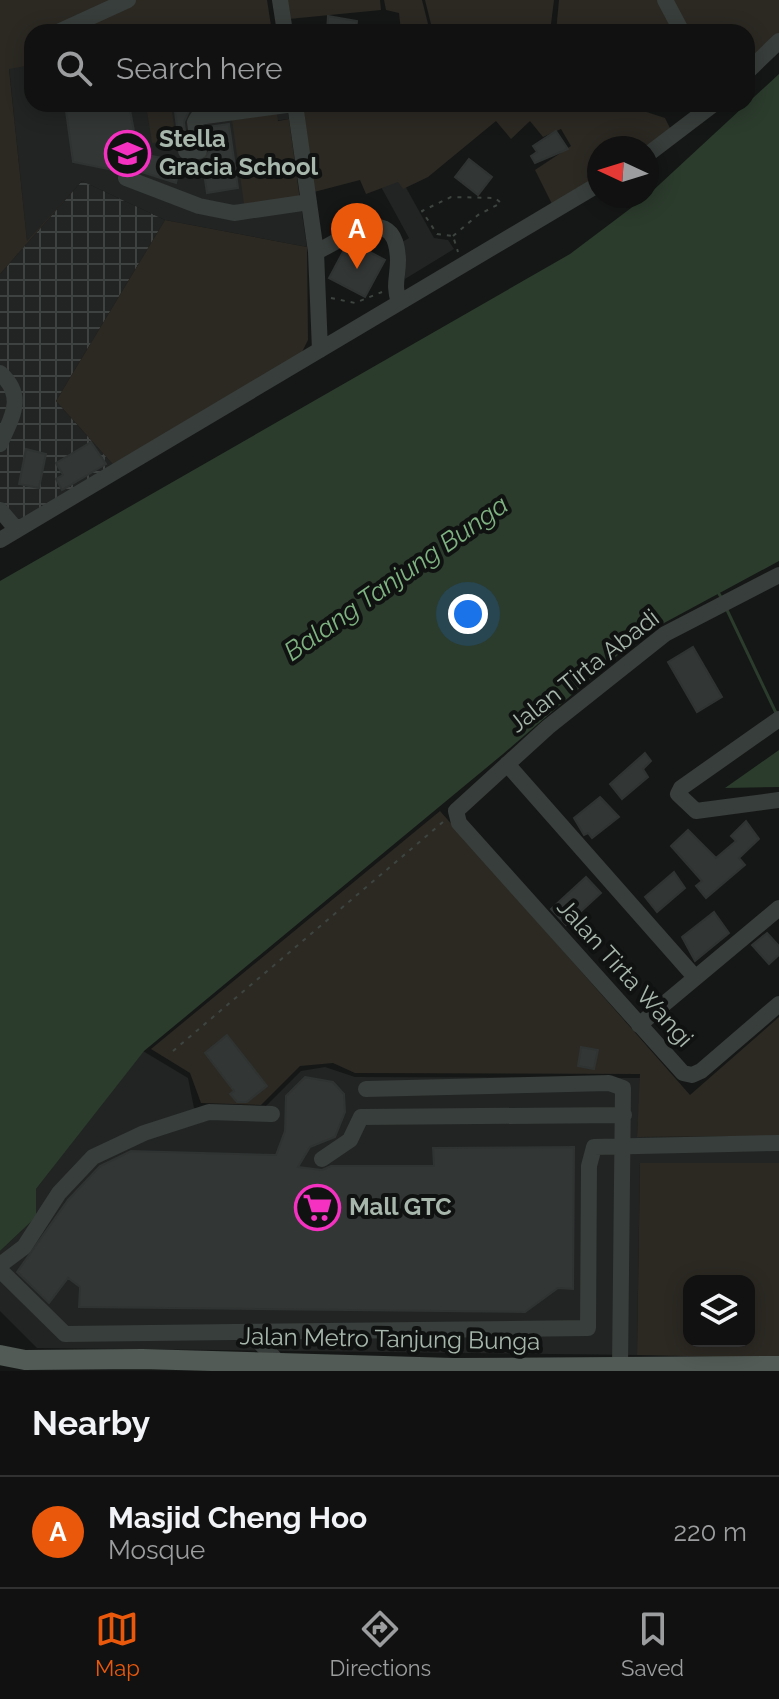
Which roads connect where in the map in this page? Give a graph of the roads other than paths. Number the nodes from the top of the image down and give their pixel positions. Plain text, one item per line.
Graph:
1 (128, 0) edge
2 (280, 0) edge
3 (665, 0) edge
4 (76, 24) edge
5 (284, 24) edge
6 (678, 24) edge
7 (779, 41) edge
8 (755, 64) edge
9 (213, 112) edge
10 (295, 112) edge
11 (701, 112) edge
12 (659, 145) edge
13 (186, 151) dead end
14 (126, 178) dead end
15 (587, 191) edge
16 (309, 202) junction
17 (316, 252) junction
18 (399, 303) junction
19 (320, 350) junction
20 (0, 373) edge
21 (0, 444) edge
22 (0, 510) edge
23 (17, 530) junction
24 (0, 540) edge
25 (779, 575) edge
26 (774, 722) edge
27 (507, 764) junction
28 (779, 800) edge
29 (456, 811) joint
30 (779, 908) edge
31 (694, 976) junction
32 (779, 1004) edge
33 (639, 1025) junction
34 (366, 1089) dead end
35 (272, 1114) dead end
36 (624, 1115) junction
37 (779, 1143) edge
38 (622, 1146) junction
39 (322, 1159) dead end
40 (0, 1268) edge
41 (249, 1331) junction
42 (196, 1332) junction
43 (113, 1333) junction
44 (0, 1355) edge
45 (112, 1359) junction
46 (177, 1360) junction
47 (279, 1363) junction
48 (143, 1365) edge
49 (779, 1366) edge
50 (620, 1367) junction
51 (407, 1369) edge

1 - 4 street
2 - 5 street
3 - 6 street
7 - 8 street
9 - 13 street
10 - 16 street
11 - 12 street
14 - 16 street
15 - 18 street
16 - 17 street
17 - 18 street
17 - 19 street
18 - 19 street
19 - 23 street
20 - 21 street
22 - 23 street
23 - 24 street
25 - 27 street, Jalan Tirta Abadi
26 - 28 street
27 - 29 street, Jalan Tirta Abadi
27 - 31 street, Jalan Tirta Abadi
29 - 33 street, Jalan Tirta Wangi
30 - 31 street
31 - 33 street
32 - 33 street, Jalan Tirta Wangi
34 - 36 street
35 - 40 street
36 - 38 street
36 - 39 street
37 - 38 street
38 - 41 street
38 - 50 street
40 - 43 street
41 - 42 street
41 - 47 street
42 - 43 street
42 - 46 street
43 - 45 street
44 - 45 main road, Jalan Metro Tanjung Bunga
45 - 48 main road, Jalan Metro Tanjung Bunga
46 - 47 main road, Jalan Metro Tanjung Bunga
46 - 48 main road, Jalan Metro Tanjung Bunga
47 - 51 main road, Jalan Metro Tanjung Bunga
49 - 50 main road, Jalan Metro Tanjung Bunga
50 - 51 main road, Jalan Metro Tanjung Bunga

